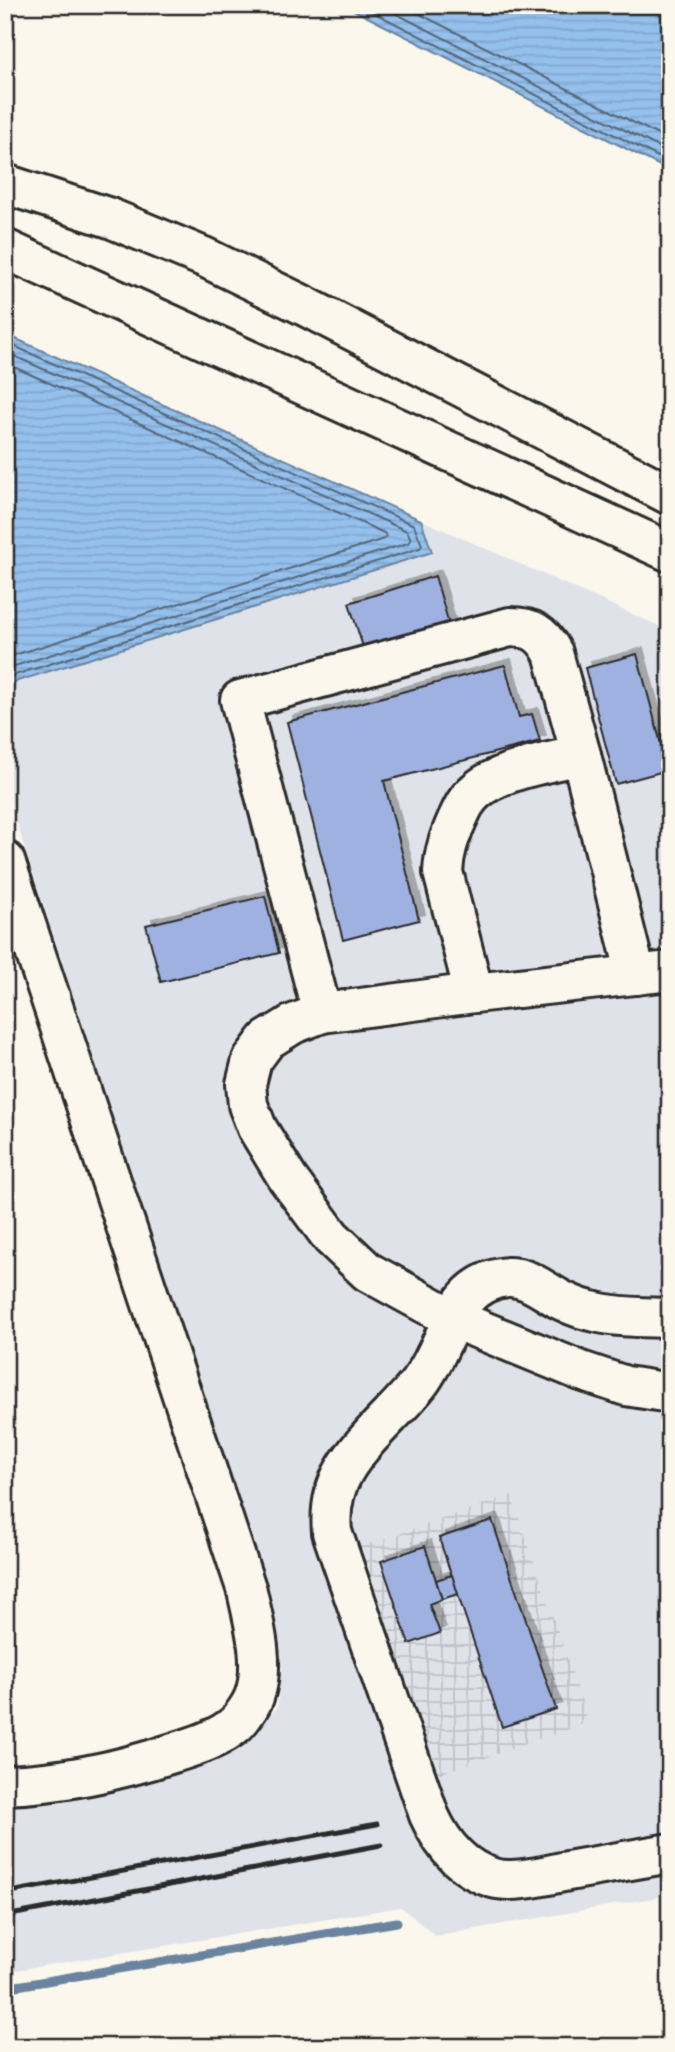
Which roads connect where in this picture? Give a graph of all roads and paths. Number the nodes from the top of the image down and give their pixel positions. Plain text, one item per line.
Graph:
1 (5, 184) edge
2 (5, 248) edge
3 (670, 495) edge
4 (670, 552) edge
5 (581, 755) junction
6 (5, 861) edge
7 (653, 973) edge
8 (474, 993) junction
9 (322, 1013) junction
10 (670, 1318) edge
11 (454, 1319) junction
12 (670, 1393) edge
13 (5, 1785) edge
14 (670, 1853) edge

1 - 3 street
2 - 4 street
5 - 7 street
5 - 8 street
5 - 9 street
6 - 13 street
7 - 8 street
8 - 9 street
9 - 11 street
10 - 11 street
11 - 12 street
11 - 14 street

